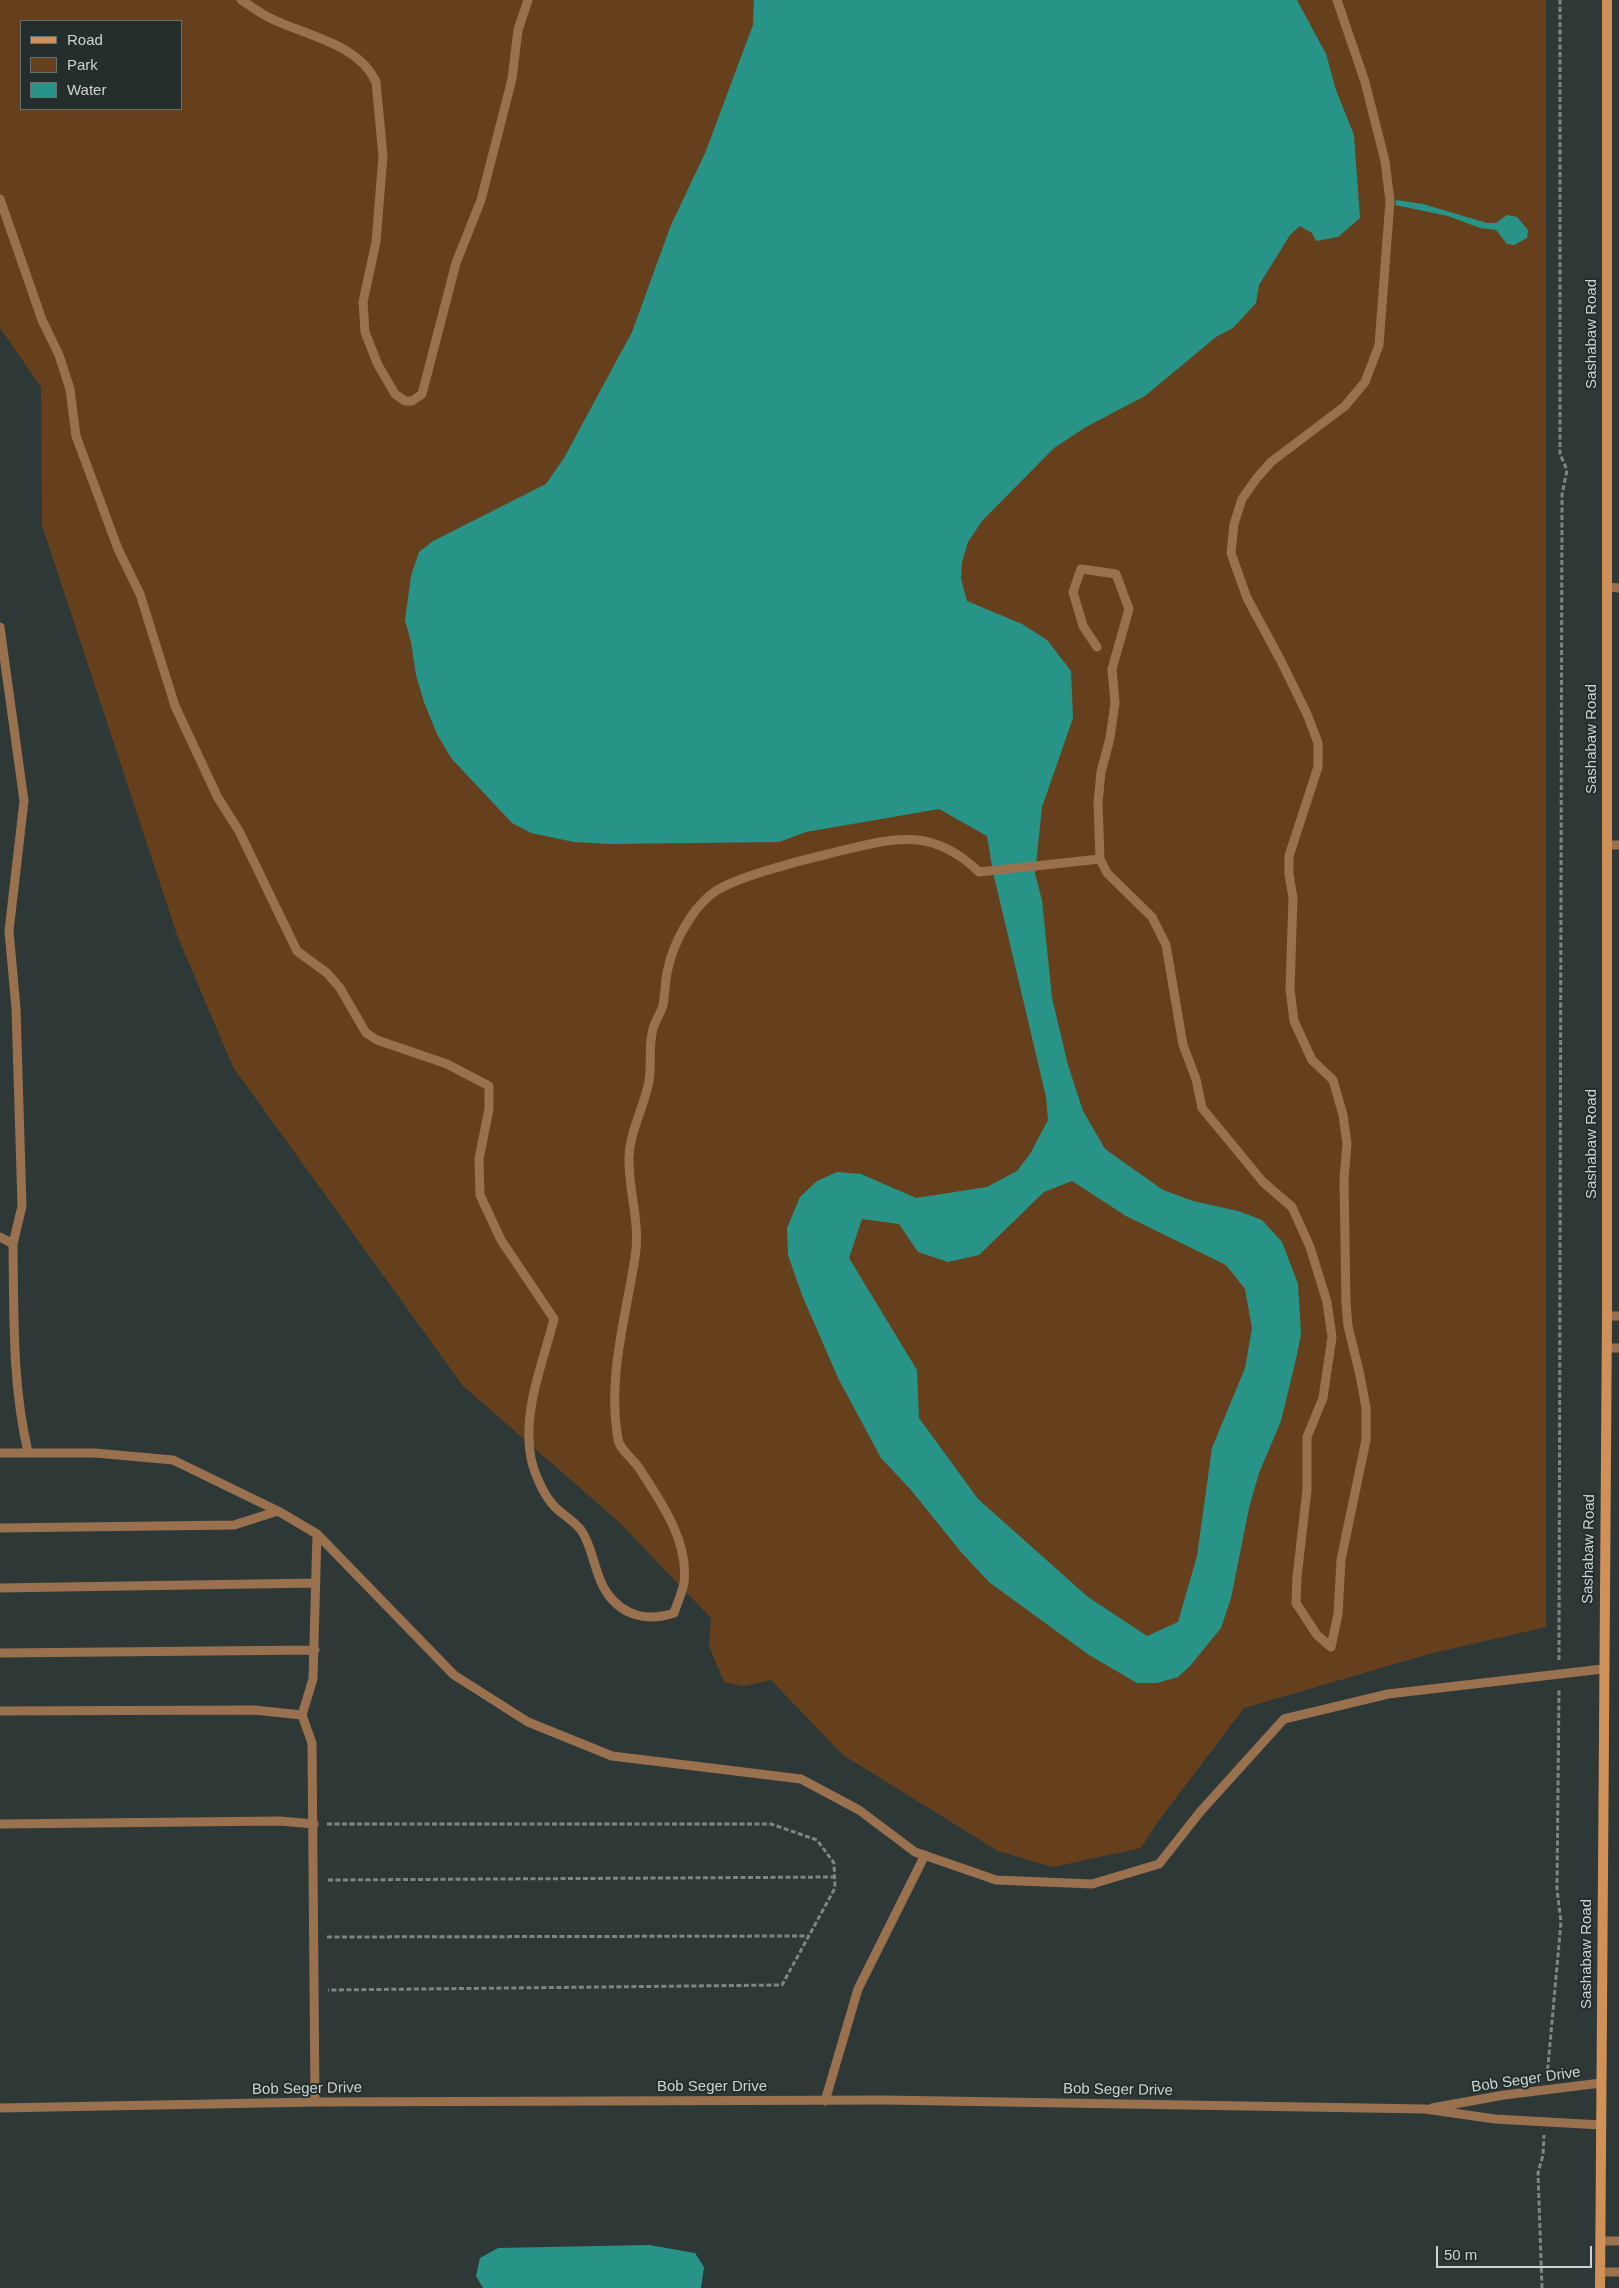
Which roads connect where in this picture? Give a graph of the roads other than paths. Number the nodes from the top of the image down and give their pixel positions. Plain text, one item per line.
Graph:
1 (241, 0) edge
2 (528, 0) edge
3 (1338, 0) edge
4 (1607, 0) edge
5 (0, 199) edge
6 (1607, 588) junction
7 (1619, 588) edge
8 (0, 627) edge
9 (1097, 648) dead end
10 (1607, 845) junction
11 (1619, 845) edge
12 (1100, 859) junction
13 (0, 1237) edge
14 (13, 1244) junction
15 (1607, 1316) junction
16 (1619, 1316) edge
17 (1607, 1348) junction
18 (1619, 1348) edge
19 (28, 1452) junction
20 (0, 1453) edge
21 (278, 1511) junction
22 (0, 1528) edge
23 (317, 1534) junction
24 (316, 1583) junction
25 (0, 1588) edge
26 (315, 1650) junction
27 (0, 1653) edge
28 (1603, 1669) junction
29 (0, 1712) edge
30 (302, 1715) junction
31 (0, 1824) edge
32 (314, 1824) junction
33 (925, 1855) junction
34 (1601, 2083) junction
35 (825, 2101) junction
36 (315, 2102) junction
37 (0, 2108) edge
38 (1425, 2109) junction
39 (1601, 2124) junction
40 (1600, 2241) junction
41 (1619, 2241) edge
42 (1600, 2272) junction
43 (1619, 2272) edge
44 (1600, 2288) edge

1 - 2 lane
3 - 12 lane
4 - 6 main road, Sashabaw Road
5 - 12 lane
6 - 7 lane
6 - 10 main road, Sashabaw Road
8 - 14 lane
9 - 12 lane
10 - 11 lane
10 - 15 main road, Sashabaw Road
13 - 14 lane
14 - 19 lane
15 - 16 lane
15 - 17 main road, Sashabaw Road
17 - 18 lane
17 - 28 main road, Sashabaw Road
19 - 20 lane
19 - 21 lane
21 - 22 lane
21 - 23 lane
23 - 24 lane
23 - 33 lane
24 - 25 lane
24 - 26 lane
26 - 27 lane
26 - 30 lane
28 - 33 lane
28 - 34 main road, Sashabaw Road
29 - 30 lane
30 - 32 lane
31 - 32 lane
32 - 36 lane
33 - 35 lane
34 - 38 lane, Bob Seger Drive
34 - 39 main road, Sashabaw Road
35 - 36 lane, Bob Seger Drive
35 - 38 lane, Bob Seger Drive
36 - 37 lane, Bob Seger Drive
38 - 39 lane, Bob Seger Drive
39 - 40 main road, Sashabaw Road
40 - 41 lane
40 - 42 main road, Sashabaw Road
42 - 43 lane
42 - 44 main road, Sashabaw Road

